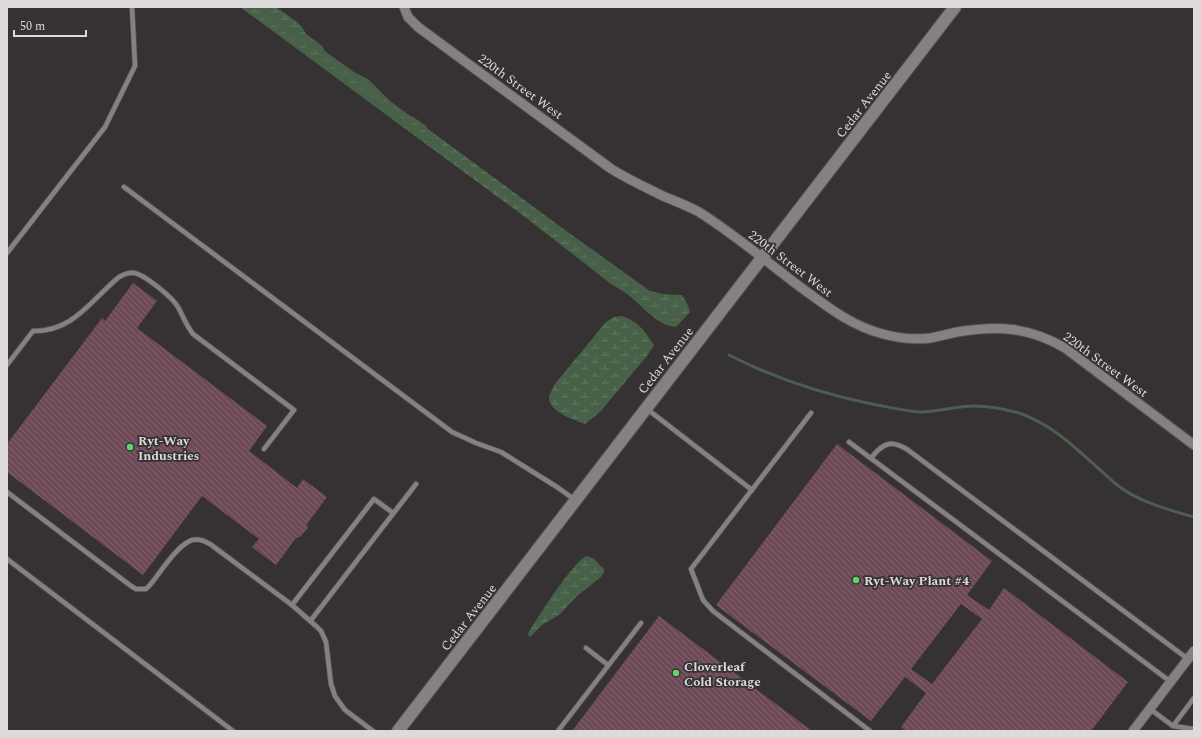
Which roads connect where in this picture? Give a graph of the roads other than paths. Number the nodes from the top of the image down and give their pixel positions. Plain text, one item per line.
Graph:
1 (132, 7) edge
2 (404, 7) edge
3 (955, 7) edge
4 (124, 187) dead end
5 (7, 254) edge
6 (762, 258) junction
7 (7, 366) edge
8 (647, 408) junction
9 (811, 413) dead end
10 (849, 442) dead end
11 (1194, 445) edge
12 (264, 449) dead end
13 (871, 458) junction
14 (416, 484) dead end
15 (752, 490) junction
16 (7, 492) edge
17 (576, 500) junction
18 (393, 513) junction
19 (7, 559) edge
20 (292, 605) junction
21 (311, 620) junction
22 (641, 623) dead end
23 (586, 648) dead end
24 (1194, 652) edge
25 (1188, 659) junction
26 (608, 665) junction
27 (1170, 682) junction
28 (1194, 698) edge
29 (1150, 709) junction
30 (1173, 726) junction
31 (1182, 729) edge
32 (1194, 729) edge
33 (233, 731) edge
34 (373, 731) edge
35 (398, 731) edge
36 (558, 731) edge
37 (870, 731) edge
38 (1133, 731) edge

1 - 5 lane
2 - 6 street, 220th Street West
3 - 6 main road, Cedar Avenue
4 - 17 lane
6 - 8 main road, Cedar Avenue
6 - 11 street, 220th Street West
7 - 12 lane
8 - 15 lane
8 - 17 main road, Cedar Avenue
9 - 15 lane
10 - 13 lane
13 - 25 lane
13 - 27 lane
14 - 18 lane
15 - 37 lane
16 - 20 lane
17 - 35 main road, Cedar Avenue
18 - 20 lane
18 - 21 lane
19 - 33 lane
20 - 21 lane
21 - 34 lane
22 - 26 lane
23 - 26 lane
24 - 25 street
25 - 27 street
26 - 36 lane
27 - 29 street
28 - 30 lane
29 - 30 lane
29 - 38 street
30 - 31 lane
31 - 32 lane

